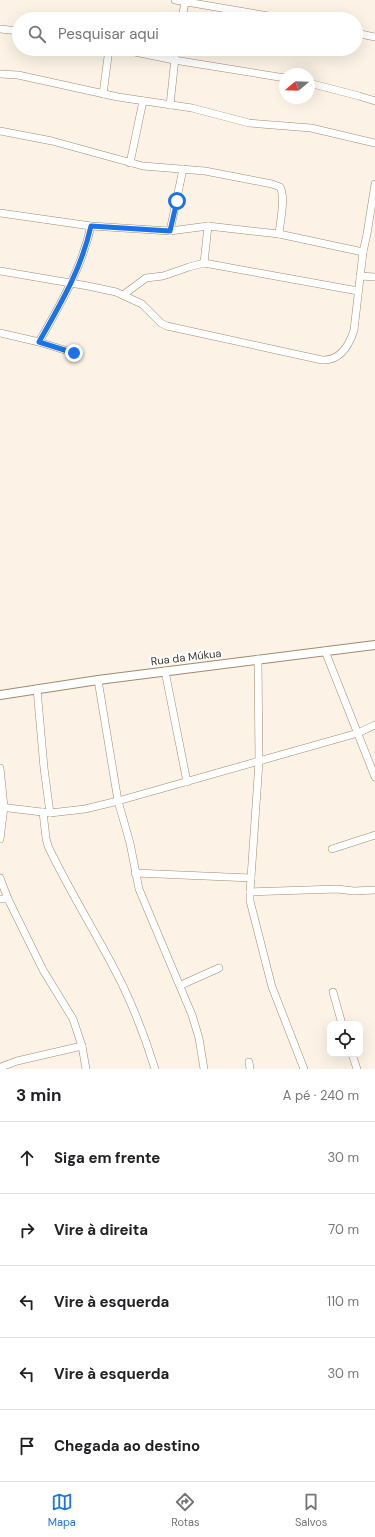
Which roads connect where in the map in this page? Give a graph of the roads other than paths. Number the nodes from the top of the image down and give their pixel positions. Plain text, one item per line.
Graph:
1 (175, 0) edge
2 (186, 2) junction
3 (184, 12) edge
4 (245, 12) edge
5 (0, 29) edge
6 (12, 30) edge
7 (363, 34) edge
8 (375, 37) edge
9 (108, 56) edge
10 (154, 56) edge
11 (175, 56) edge
12 (174, 60) junction
13 (0, 74) edge
14 (279, 77) edge
15 (315, 85) edge
16 (104, 94) junction
17 (143, 101) junction
18 (375, 101) edge
19 (170, 105) junction
20 (0, 131) edge
21 (375, 143) edge
22 (130, 163) junction
23 (183, 169) junction
24 (375, 184) edge
25 (374, 202) edge
26 (0, 213) edge
27 (91, 226) junction
28 (208, 226) junction
29 (170, 231) junction
30 (279, 234) junction
31 (363, 252) junction
32 (204, 263) junction
33 (0, 271) edge
34 (360, 276) junction
35 (375, 277) edge
36 (72, 284) junction
37 (358, 291) junction
38 (123, 295) junction
39 (0, 333) edge
40 (39, 342) junction
41 (74, 353) dead end
42 (375, 645) edge
43 (325, 651) junction
44 (258, 659) junction
45 (165, 671) junction
46 (98, 680) junction
47 (38, 689) junction
48 (0, 695) edge
49 (375, 725) edge
50 (358, 733) junction
51 (259, 762) junction
52 (0, 768) edge
53 (375, 776) edge
54 (187, 782) junction
55 (118, 801) junction
56 (2, 807) edge
57 (47, 813) junction
58 (375, 836) edge
59 (0, 838) edge
60 (332, 850) dead end
61 (135, 873) junction
62 (0, 878) edge
63 (251, 878) junction
64 (375, 890) edge
65 (250, 892) junction
66 (0, 899) edge
67 (8, 899) junction
68 (219, 968) dead end
69 (181, 985) junction
70 (333, 992) dead end
71 (341, 1021) edge
72 (82, 1046) junction
73 (353, 1057) edge
74 (1, 1067) dead end
75 (86, 1069) edge
76 (155, 1069) edge
77 (204, 1069) edge
78 (304, 1069) edge
79 (357, 1069) edge

1 - 2 street
2 - 3 street
2 - 4 street
5 - 6 street
7 - 8 street
9 - 16 street
10 - 12 street
11 - 12 street
12 - 14 street
12 - 19 street
13 - 16 street
15 - 18 street
16 - 17 street
17 - 19 street
17 - 22 street
19 - 21 street
20 - 22 street
22 - 23 street
23 - 29 street
23 - 30 street
24 - 25 street
25 - 31 street
26 - 27 street
27 - 29 street
27 - 36 street
28 - 29 street
28 - 30 street
28 - 32 street
30 - 31 street
31 - 34 street
32 - 37 street
32 - 38 street
33 - 36 street
34 - 35 street
34 - 37 street
36 - 38 street
36 - 40 street
37 - 38 street
39 - 40 street
40 - 41 street
42 - 43 street, Rua da Múkua
43 - 44 street, Rua da Múkua
43 - 50 street
44 - 45 street, Rua da Múkua
44 - 51 street
45 - 46 street, Rua da Múkua
45 - 54 street
46 - 47 street, Rua da Múkua
46 - 55 street
47 - 48 street, Rua da Múkua
47 - 57 street
49 - 50 street
50 - 51 street
50 - 53 street
51 - 54 street
51 - 63 street
52 - 56 street
54 - 55 street
55 - 57 street
55 - 61 street
56 - 57 street
56 - 59 street
57 - 76 street
58 - 60 street
61 - 63 street
61 - 69 street
62 - 67 street
63 - 65 street
64 - 65 street
65 - 78 street
66 - 67 street
67 - 72 street
68 - 69 street
69 - 77 street
70 - 71 street
72 - 74 street
72 - 75 street
73 - 79 street

